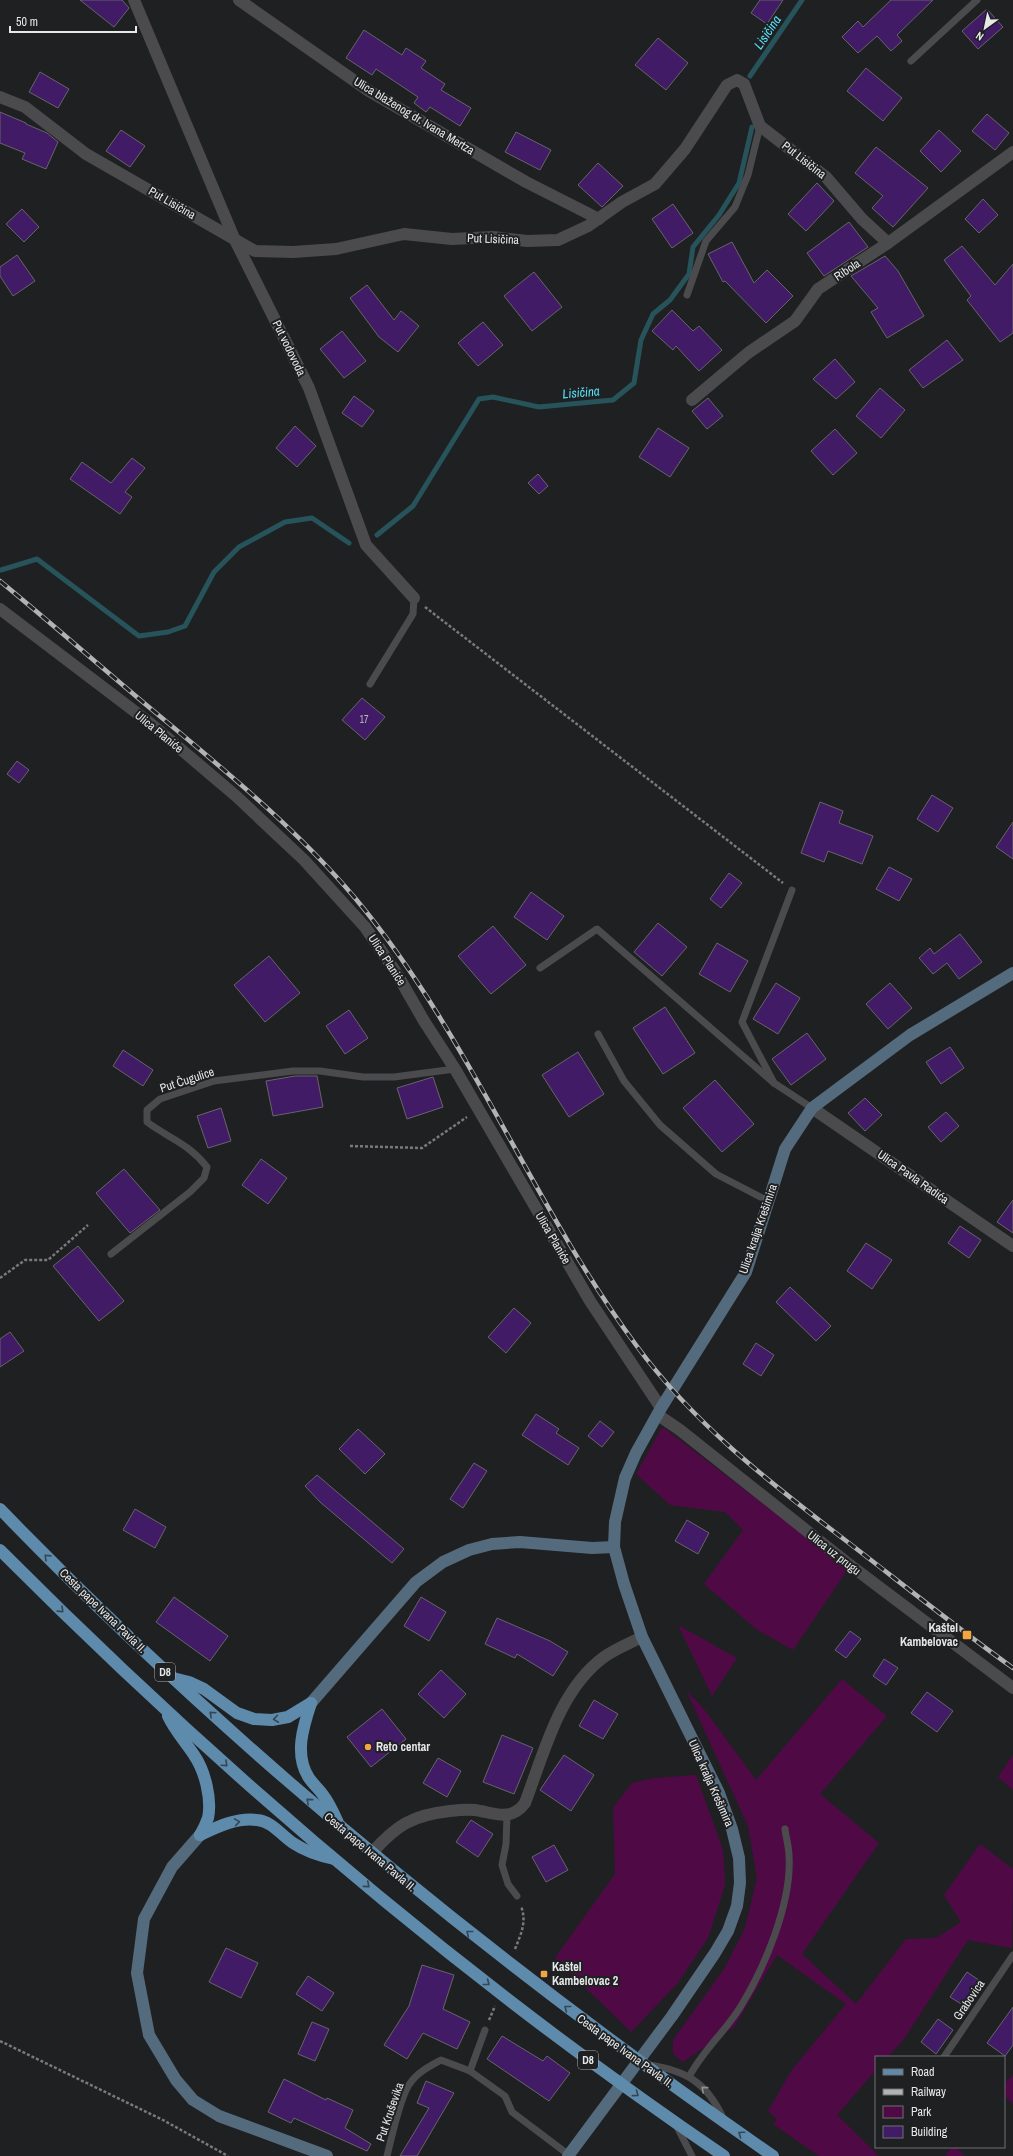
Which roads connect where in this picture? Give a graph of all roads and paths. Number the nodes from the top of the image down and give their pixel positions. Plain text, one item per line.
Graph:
1 (134, 0) edge
2 (239, 0) edge
3 (976, 0) edge
4 (911, 61) dead end
5 (0, 97) edge
6 (760, 126) junction
7 (1013, 152) edge
8 (598, 219) junction
9 (234, 238) junction
10 (888, 244) junction
11 (687, 295) dead end
12 (692, 400) dead end
13 (414, 598) junction
14 (0, 609) edge
15 (370, 684) dead end
16 (792, 890) joint
17 (540, 968) dead end
18 (1013, 973) edge
19 (598, 1034) dead end
20 (455, 1069) junction
21 (774, 1084) junction
22 (812, 1108) junction
23 (477, 1109) junction
24 (350, 1146) dead end
25 (768, 1201) junction
26 (88, 1225) dead end
27 (1013, 1246) edge
28 (112, 1254) dead end
29 (0, 1278) edge
30 (659, 1411) junction
31 (0, 1509) edge
32 (614, 1547) junction
33 (0, 1550) edge
34 (642, 1637) junction
35 (172, 1678) junction
36 (1013, 1688) edge
37 (311, 1703) junction
38 (165, 1709) junction
39 (507, 1816) junction
40 (339, 1826) junction
41 (785, 1829) dead end
42 (200, 1835) junction
43 (372, 1853) junction
44 (337, 1860) junction
45 (517, 1896) joint
46 (523, 1927) dead end
47 (1013, 1955) edge
48 (485, 2030) dead end
49 (0, 2041) edge
50 (945, 2056) edge
51 (642, 2064) junction
52 (470, 2071) junction
53 (689, 2076) junction
54 (674, 2121) junction
55 (724, 2122) junction
56 (228, 2156) edge
57 (327, 2156) edge
58 (387, 2156) edge
59 (569, 2156) edge
60 (692, 2156) edge
61 (724, 2156) edge
62 (773, 2156) edge

1 - 9 street, Put vodovoda
2 - 8 street, Ulica blaženog dr. Ivana Mertza
3 - 4 lane
5 - 9 street, Put Lisičina
6 - 8 street, Put Lisičina
6 - 10 street, Put Lisičina
6 - 11 lane
7 - 10 street, Ribola
8 - 9 street, Put Lisičina
9 - 13 street, Put vodovoda
10 - 12 street, Ribola
13 - 15 lane
13 - 16 path
14 - 20 street, Ulica Planiće
16 - 21 lane
17 - 21 lane
18 - 22 street, Ulica kralja Krešimira
19 - 25 lane
20 - 23 street, Ulica Planiće
20 - 28 lane, Put Čugulice
21 - 22 lane
22 - 25 street, Ulica kralja Krešimira
22 - 27 street, Ulica Pavla Radića
23 - 24 path
23 - 30 street, Ulica Planiće
25 - 30 street, Ulica kralja Krešimira
26 - 29 path
30 - 32 street, Ulica kralja Krešimira
30 - 36 street, Ulica uz prugu
35 -> 31 main road, Cesta pape Ivana Pavla II. / D8
32 - 34 street, Ulica kralja Krešimira
32 - 37 street
33 -> 38 main road, D8
34 - 39 street
34 - 59 street, Ulica kralja Krešimira
37 -> 35 main road
40 -> 35 main road, Cesta pape Ivana Pavla II. / D8
37 - 40 main road
38 - 42 main road
38 -> 44 main road, D8
39 - 43 street
39 - 45 lane
40 - 43 main road, Cesta pape Ivana Pavla II. / D8
41 - 53 lane
42 -> 44 main road
42 - 57 street
51 -> 43 main road, Cesta pape Ivana Pavla II. / D8
44 -> 54 main road, D8
45 - 46 path
47 - 50 lane, Grabovica
48 - 52 lane
49 - 56 path
51 - 53 lane
51 - 55 main road, Cesta pape Ivana Pavla II. / D8
52 - 58 lane, Put Kruševika
52 - 59 lane, Put Kruševika
55 -> 53 lane
54 - 60 lane
54 - 61 main road, D8
62 -> 55 main road, Cesta pape Ivana Pavla II. / D8

